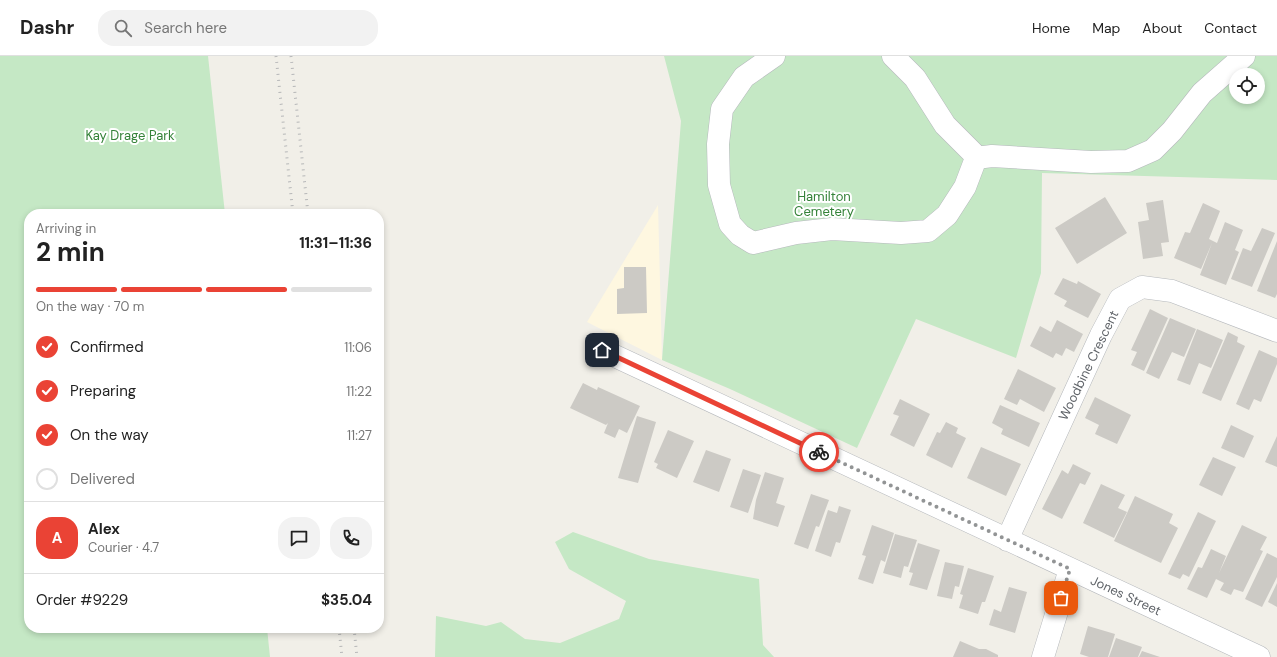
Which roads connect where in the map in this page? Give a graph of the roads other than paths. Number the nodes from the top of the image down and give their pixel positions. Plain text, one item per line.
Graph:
1 (774, 56) edge
2 (894, 56) edge
3 (1244, 56) edge
4 (976, 158) junction
5 (1277, 331) edge
6 (602, 350) dead end
7 (1007, 540) junction
8 (1070, 569) junction
9 (1043, 657) edge
10 (1260, 657) edge

1 - 4 street
2 - 4 street
3 - 4 street
5 - 7 street, Woodbine Crescent
6 - 7 street, Jones Street
7 - 8 street, Jones Street
8 - 9 street
8 - 10 street, Jones Street

